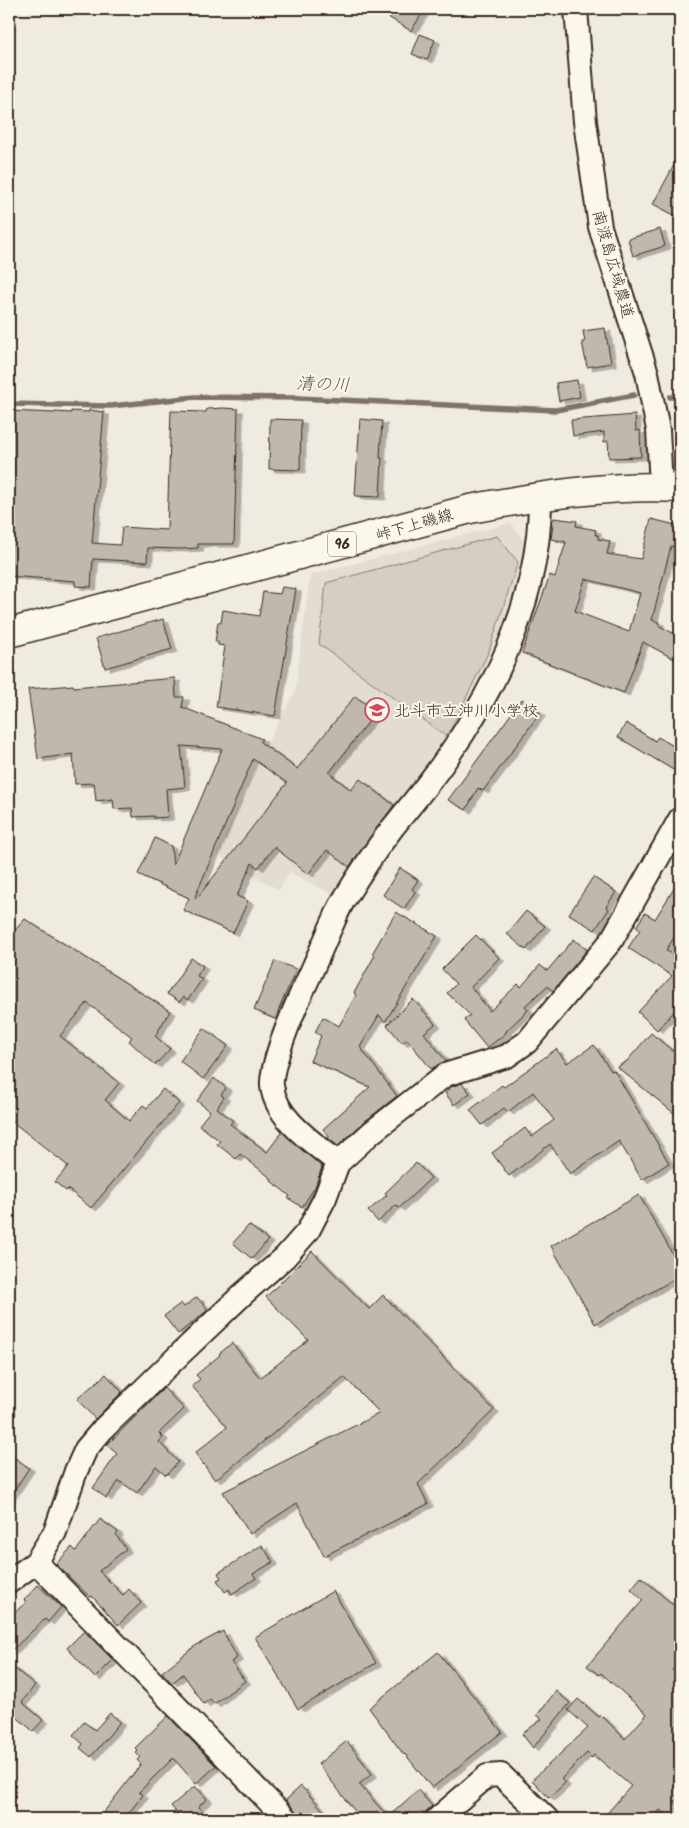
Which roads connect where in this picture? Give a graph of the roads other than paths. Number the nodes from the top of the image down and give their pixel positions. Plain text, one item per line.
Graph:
1 (576, 9) edge
2 (671, 488) edge
3 (540, 496) junction
4 (9, 633) edge
5 (680, 820) edge
6 (338, 1162) junction
7 (36, 1562) junction
8 (9, 1582) edge
9 (286, 1819) edge
10 (437, 1819) edge
11 (548, 1819) edge

1 - 2 street, 南渡島広域農道
2 - 3 main road, 峠下上磯線 / 96
3 - 4 main road, 峠下上磯線 / 96
3 - 6 street
5 - 6 street
6 - 7 street
7 - 8 street
7 - 9 street
10 - 11 street

